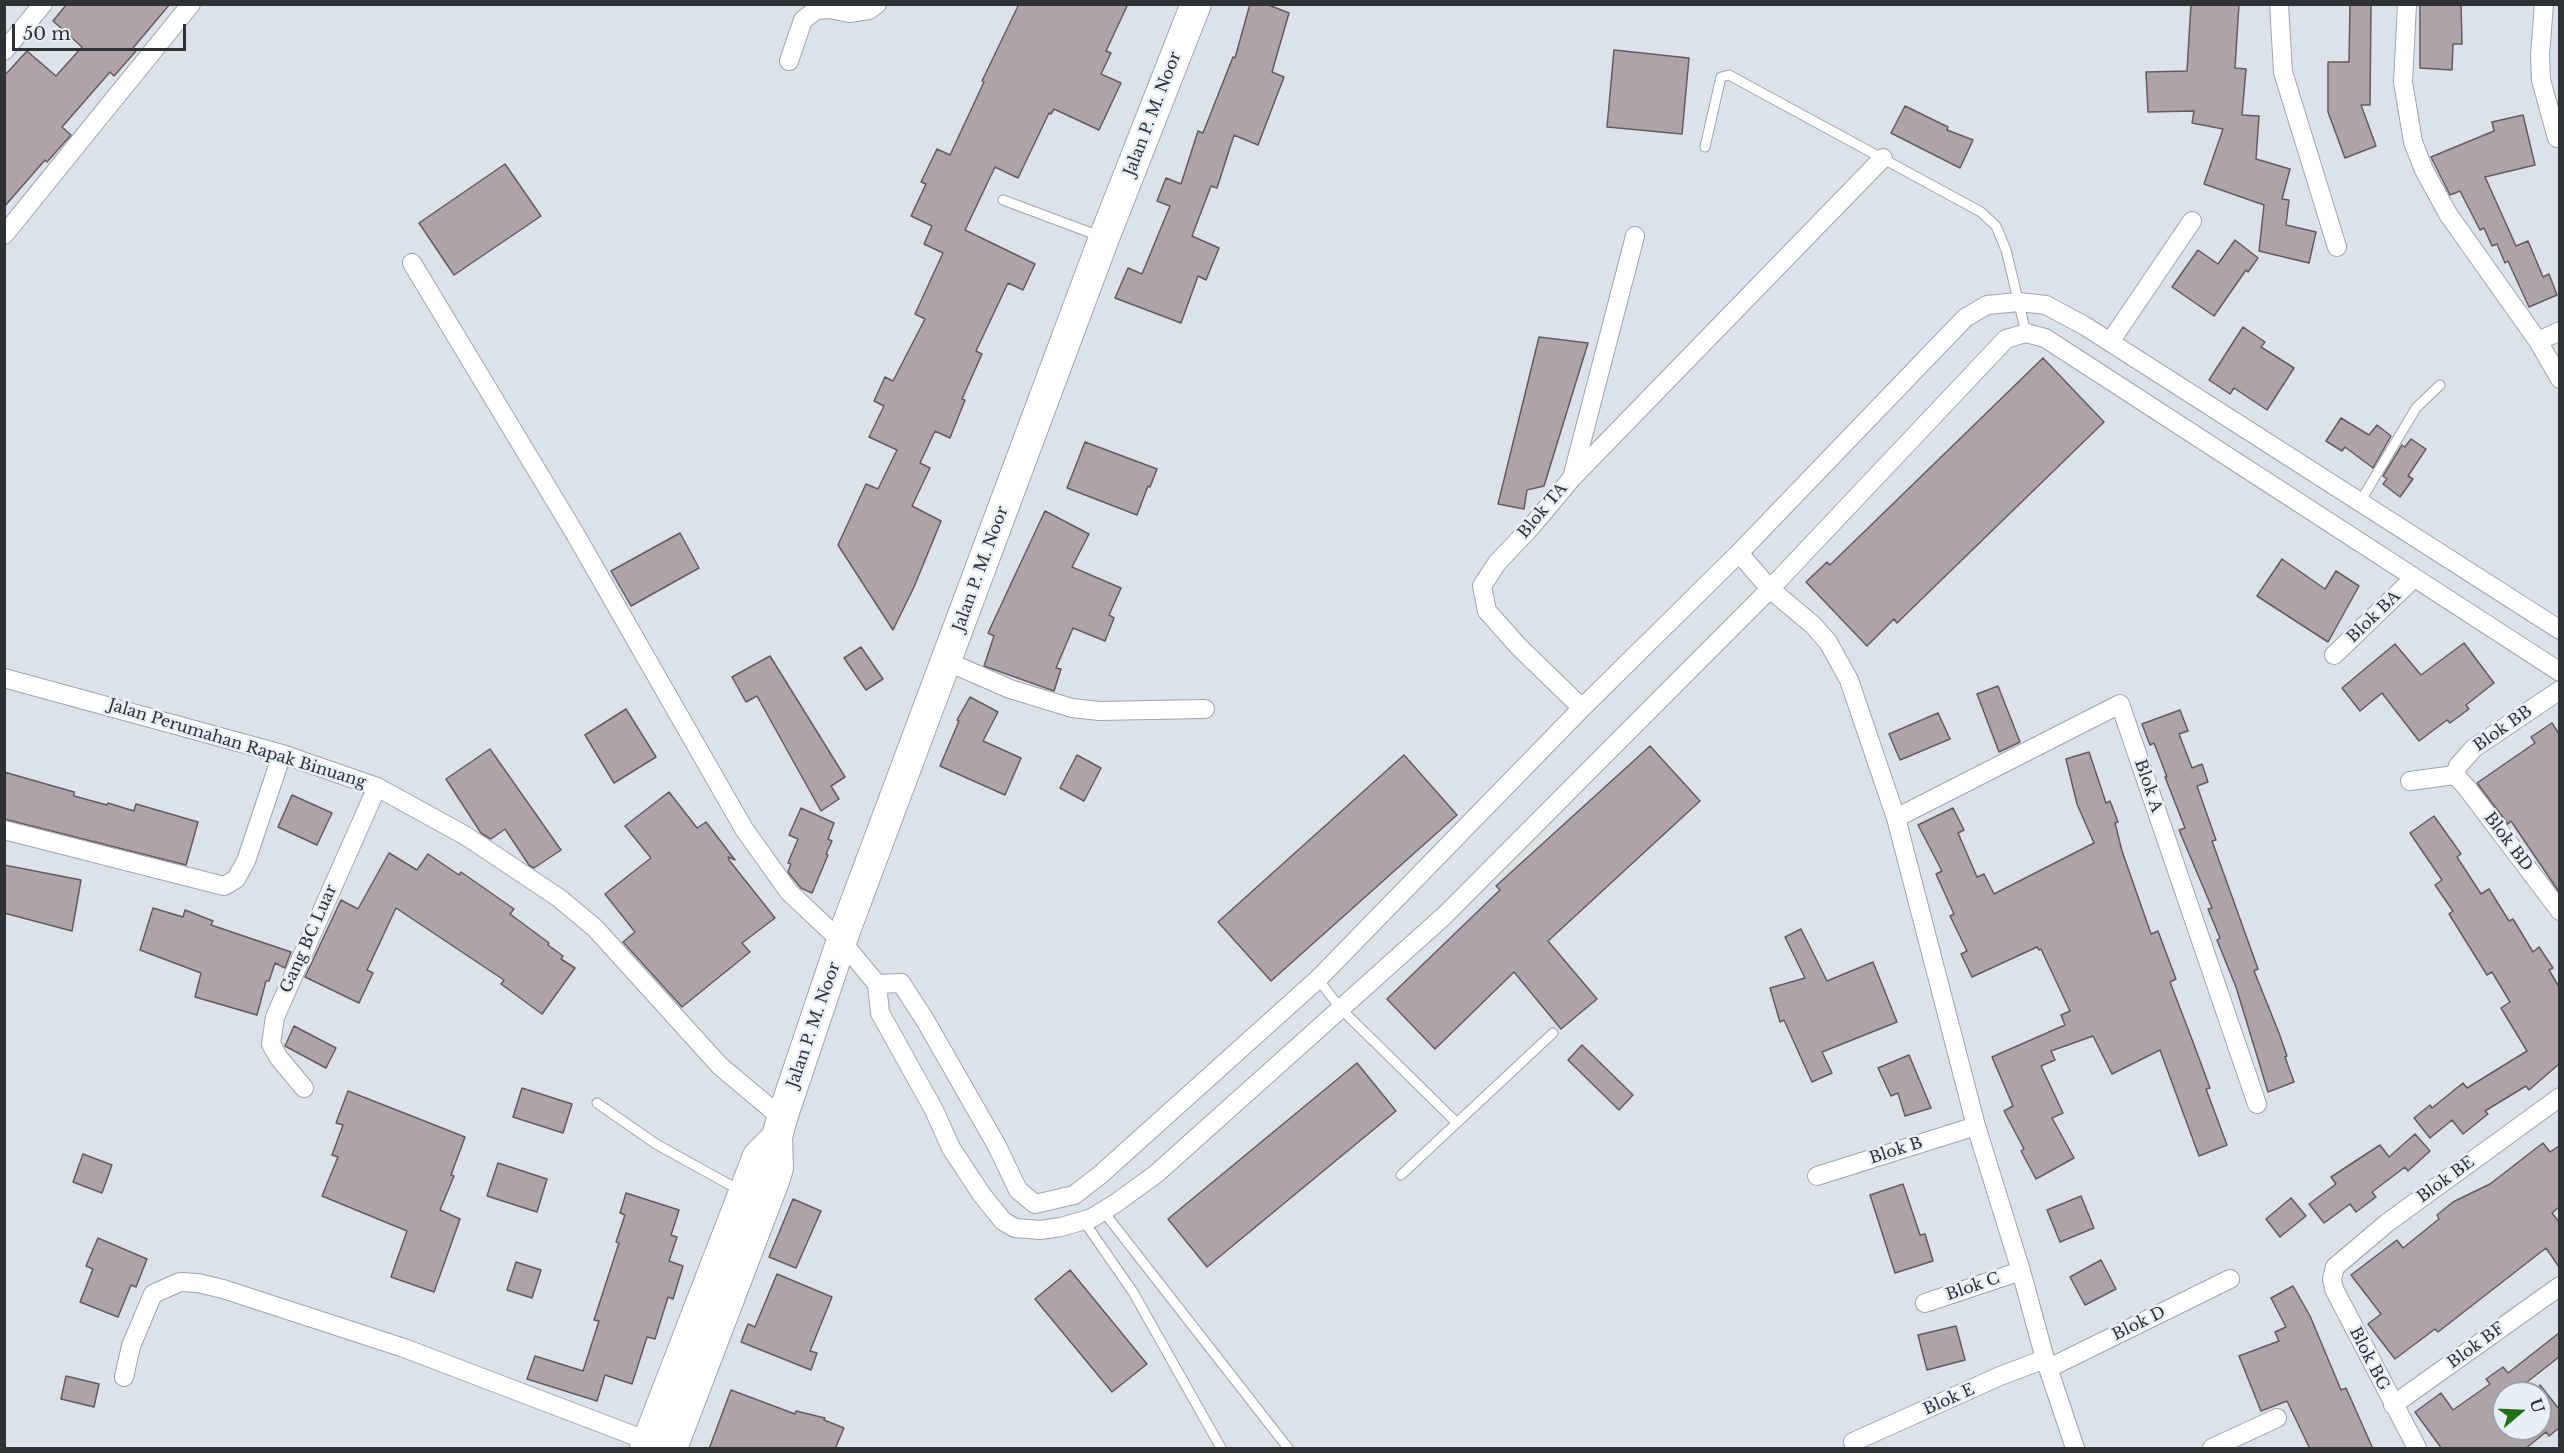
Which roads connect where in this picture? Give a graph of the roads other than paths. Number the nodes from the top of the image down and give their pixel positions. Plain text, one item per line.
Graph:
1 (43, 4) edge
2 (191, 4) edge
3 (877, 4) edge
4 (1196, 4) edge
5 (2279, 4) edge
6 (2407, 4) edge
7 (2544, 4) edge
8 (7, 43) edge
9 (789, 61) dead end
10 (2557, 138) dead end
11 (1705, 147) dead end
12 (1883, 158) junction
13 (1003, 200) dead end
14 (2192, 221) dead end
15 (4, 235) edge
16 (1635, 236) dead end
17 (1104, 238) junction
18 (2337, 247) dead end
19 (412, 263) dead end
20 (2019, 302) junction
21 (2559, 331) edge
22 (2026, 333) junction
23 (2538, 341) junction
24 (2110, 342) junction
25 (2559, 379) edge
26 (2440, 385) dead end
27 (1572, 478) junction
28 (2360, 502) junction
29 (1739, 553) junction
30 (2414, 578) junction
31 (1770, 589) junction
32 (2559, 630) edge
33 (2334, 655) dead end
34 (946, 661) junction
35 (2559, 672) edge
36 (4, 678) edge
37 (2559, 690) edge
38 (1582, 708) junction
39 (1205, 709) dead end
40 (282, 754) junction
41 (2455, 775) junction
42 (2410, 781) dead end
43 (377, 787) junction
44 (1896, 818) junction
45 (4, 830) edge
46 (2559, 911) edge
47 (842, 942) junction
48 (1318, 979) junction
49 (878, 984) junction
50 (1340, 1008) junction
51 (1553, 1033) dead end
52 (304, 1088) dead end
53 (2559, 1097) edge
54 (597, 1102) dead end
55 (2257, 1104) dead end
56 (1457, 1123) junction
57 (1976, 1126) junction
58 (780, 1127) junction
59 (1401, 1175) dead end
60 (1817, 1176) dead end
61 (745, 1193) junction
62 (1035, 1204) junction
63 (1103, 1211) junction
64 (1083, 1220) junction
65 (1040, 1230) junction
66 (2335, 1267) joint
67 (2021, 1271) junction
68 (2230, 1279) dead end
69 (2559, 1286) edge
70 (1925, 1303) dead end
71 (2047, 1364) junction
72 (124, 1377) dead end
73 (2393, 1405) junction
74 (2277, 1418) dead end
75 (1853, 1442) dead end
76 (655, 1446) edge
77 (1221, 1449) edge
78 (1288, 1449) edge
79 (2075, 1449) edge
80 (2212, 1449) edge
81 (2417, 1449) edge

1 - 8 street
2 - 15 street
3 - 9 street
4 - 17 highway, Jalan P. M. Noor
5 - 18 street
6 - 23 street
7 - 10 street
11 - 12 lane
12 - 20 lane
12 - 27 street
13 - 17 lane
14 - 24 street
16 - 27 street, Blok TA
17 - 34 highway, Jalan P. M. Noor
19 - 47 street
20 - 22 lane
20 - 24 street
20 - 29 street
21 - 23 street
22 - 30 street
22 - 31 street
23 - 25 street
24 - 28 street
26 - 28 lane
27 - 38 street, Blok TA
28 - 32 street
29 - 31 street
29 - 38 street
30 - 33 street, Blok BA
30 - 35 street
31 - 44 street
31 - 50 street
34 - 39 street
34 - 47 highway, Jalan P. M. Noor
36 - 40 street, Jalan Perumahan Rapak Binuang
37 - 41 street, Blok BB
38 - 48 street
40 - 43 street, Jalan Perumahan Rapak Binuang
40 - 45 street
41 - 42 street
41 - 46 street, Blok BD
43 - 52 street, Gang BC Luar
43 - 58 street, Jalan Perumahan Rapak Binuang
44 - 55 street, Blok A
44 - 57 street
47 - 49 street
47 - 58 highway, Jalan P. M. Noor
48 - 50 lane
48 - 62 street
49 - 62 street
49 - 65 street
50 - 56 lane
50 - 63 street
51 - 56 lane
53 - 66 street, Blok BE
54 - 61 lane
56 - 59 lane
57 - 60 street, Blok B
57 - 67 street
58 - 61 highway, Jalan P. M. Noor
58 - 76 highway, Jalan P. M. Noor
61 - 76 highway, Jalan P. M. Noor
62 - 65 street
63 - 64 street
63 - 78 lane
64 - 65 street
64 - 77 lane
66 - 73 street, Blok BG
67 - 70 street, Blok C
67 - 71 street
68 - 71 street, Blok D
69 - 73 street, Blok BF
71 - 75 street, Blok E
71 - 79 street
72 - 76 street
73 - 81 street, Blok BG
74 - 80 street

